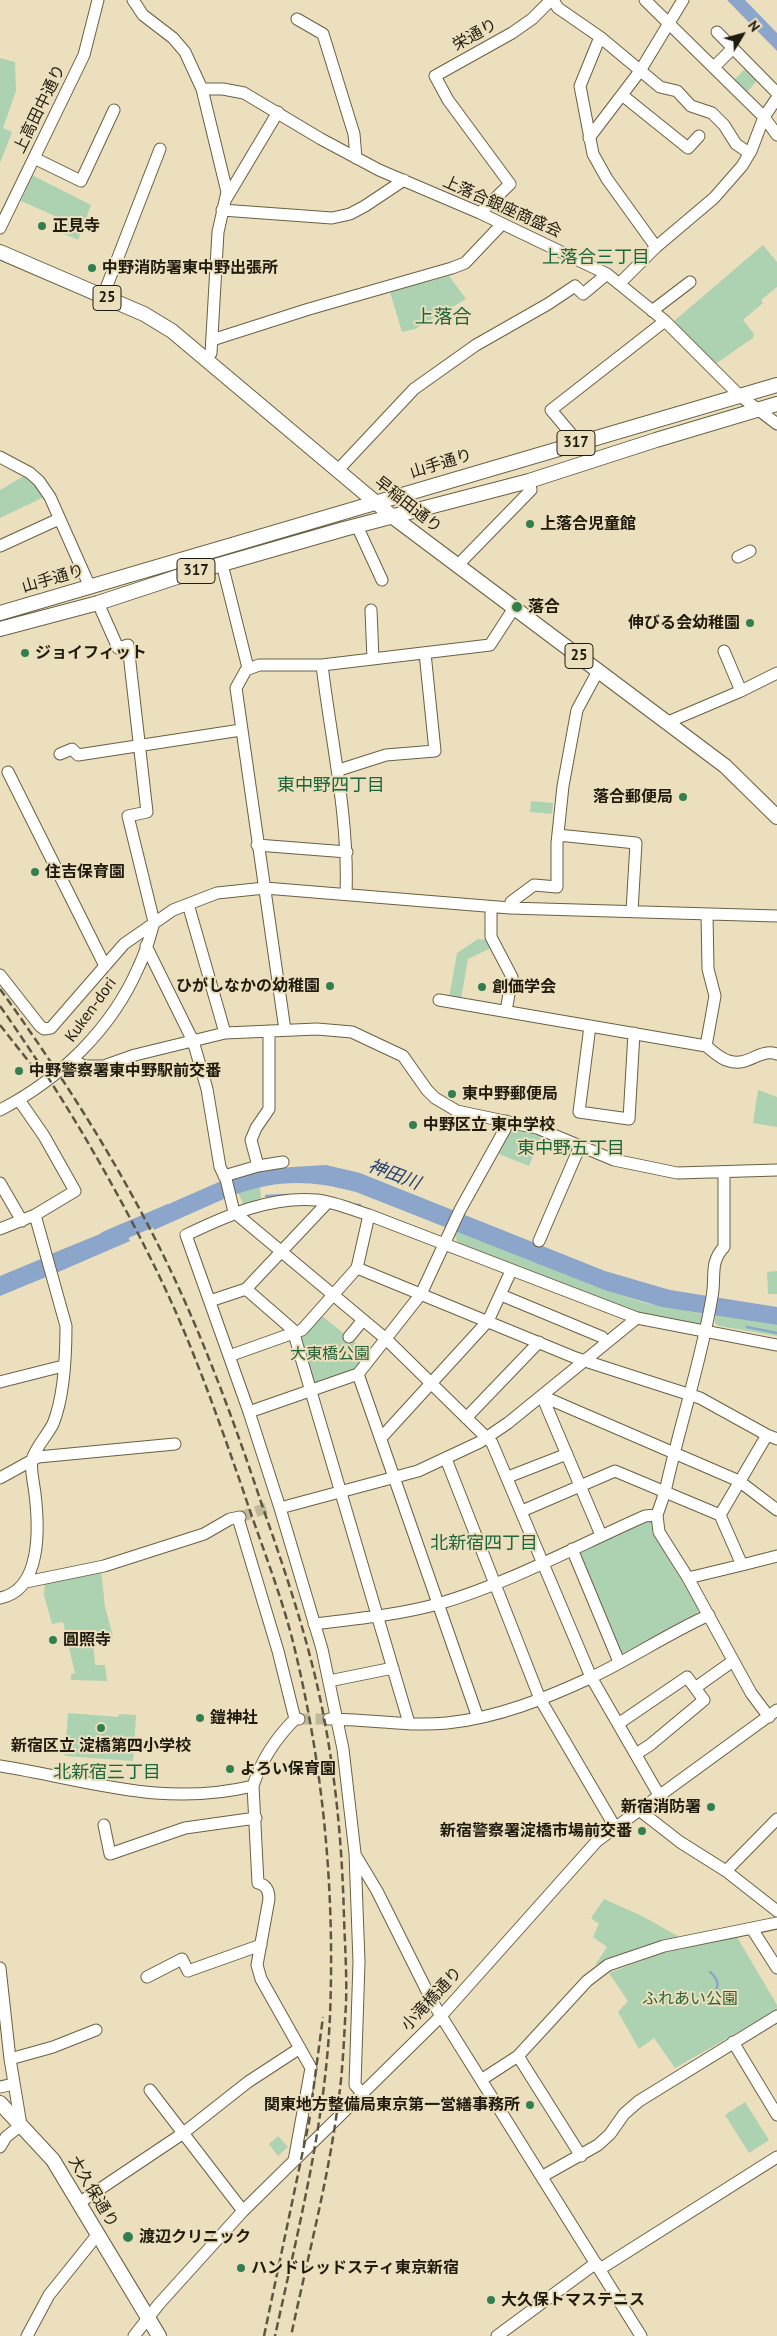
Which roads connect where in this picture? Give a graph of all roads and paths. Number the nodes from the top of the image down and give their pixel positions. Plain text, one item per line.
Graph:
1 (98, 0) edge
2 (133, 0) edge
3 (552, 0) edge
4 (645, 0) edge
5 (683, 0) edge
6 (297, 19) dead end
7 (670, 23) junction
8 (717, 32) dead end
9 (600, 37) junction
10 (733, 48) junction
11 (714, 68) junction
12 (640, 71) junction
13 (202, 89) junction
14 (777, 93) edge
15 (622, 95) junction
16 (777, 98) edge
17 (114, 110) dead end
18 (278, 112) junction
19 (764, 117) junction
20 (777, 134) edge
21 (699, 136) dead end
22 (589, 138) junction
23 (160, 149) dead end
24 (750, 153) junction
25 (34, 158) junction
26 (356, 158) junction
27 (404, 180) junction
28 (224, 205) junction
29 (480, 213) junction
30 (502, 224) junction
31 (0, 228) edge
32 (656, 247) junction
33 (0, 252) edge
34 (607, 274) junction
35 (690, 282) dead end
36 (620, 283) junction
37 (103, 296) junction
38 (652, 311) junction
39 (665, 321) junction
40 (212, 340) junction
41 (206, 359) junction
42 (777, 385) edge
43 (739, 396) junction
44 (777, 404) edge
45 (757, 410) junction
46 (777, 424) edge
47 (578, 442) junction
48 (0, 457) edge
49 (337, 471) junction
50 (529, 481) junction
51 (375, 502) junction
52 (393, 516) junction
53 (59, 519) junction
54 (357, 526) junction
55 (0, 546) edge
56 (750, 551) dead end
57 (738, 557) dead end
58 (222, 564) junction
59 (457, 566) junction
60 (382, 580) dead end
61 (90, 587) junction
62 (98, 603) junction
63 (514, 608) junction
64 (371, 610) dead end
65 (0, 613) edge
66 (0, 628) edge
67 (724, 651) dead end
68 (425, 653) junction
69 (373, 659) junction
70 (322, 665) junction
71 (250, 668) junction
72 (598, 671) junction
73 (777, 673) edge
74 (741, 690) junction
75 (668, 722) junction
76 (241, 730) junction
77 (139, 746) junction
78 (60, 754) dead end
79 (339, 770) junction
80 (8, 772) dead end
81 (776, 815) edge
82 (558, 835) junction
83 (257, 845) junction
84 (347, 852) junction
85 (265, 888) junction
86 (346, 894) junction
87 (188, 904) junction
88 (491, 907) junction
89 (510, 908) junction
90 (632, 911) junction
91 (707, 914) junction
92 (777, 916) edge
93 (154, 922) junction
94 (146, 946) junction
95 (106, 966) junction
96 (0, 975) edge
97 (439, 1000) dead end
98 (506, 1011) junction
99 (590, 1026) junction
100 (284, 1030) junction
101 (269, 1031) junction
102 (225, 1033) junction
103 (634, 1033) junction
104 (193, 1041) junction
105 (706, 1046) junction
106 (777, 1054) edge
107 (73, 1060) junction
108 (19, 1100) junction
109 (0, 1110) edge
110 (506, 1121) junction
111 (580, 1146) junction
112 (283, 1162) dead end
113 (258, 1166) junction
114 (777, 1170) edge
115 (724, 1172) junction
116 (225, 1178) junction
117 (0, 1183) edge
118 (328, 1202) junction
119 (234, 1212) junction
120 (35, 1215) junction
121 (369, 1215) junction
122 (22, 1220) junction
123 (0, 1228) edge
124 (538, 1241) dead end
125 (444, 1244) junction
126 (281, 1252) junction
127 (357, 1268) junction
128 (511, 1271) junction
129 (246, 1289) junction
130 (421, 1294) junction
131 (333, 1295) junction
132 (501, 1295) junction
133 (210, 1301) junction
134 (637, 1318) junction
135 (363, 1320) junction
136 (488, 1321) junction
137 (706, 1331) junction
138 (294, 1334) junction
139 (350, 1337) dead end
140 (386, 1339) junction
141 (539, 1342) junction
142 (606, 1343) junction
143 (777, 1345) edge
144 (229, 1356) junction
145 (584, 1361) junction
146 (63, 1366) junction
147 (358, 1374) junction
148 (0, 1382) edge
149 (430, 1382) junction
150 (311, 1391) junction
151 (688, 1395) junction
152 (542, 1396) junction
153 (249, 1412) junction
154 (466, 1418) junction
155 (772, 1437) edge
156 (380, 1438) junction
157 (488, 1438) junction
158 (175, 1444) dead end
159 (674, 1452) junction
160 (567, 1454) junction
161 (32, 1459) junction
162 (446, 1459) junction
163 (0, 1478) edge
164 (394, 1478) junction
165 (508, 1478) junction
166 (739, 1480) junction
167 (580, 1486) junction
168 (341, 1492) junction
169 (665, 1492) junction
170 (279, 1506) junction
171 (267, 1508) tunnel mouth
172 (777, 1510) edge
173 (522, 1511) junction
174 (657, 1515) junction
175 (720, 1515) junction
176 (602, 1535) junction
177 (572, 1549) junction
178 (777, 1556) edge
179 (544, 1562) junction
180 (742, 1565) junction
181 (688, 1578) junction
182 (26, 1582) junction
183 (493, 1584) junction
184 (0, 1598) edge
185 (438, 1604) junction
186 (709, 1615) junction
187 (378, 1616) junction
188 (314, 1624) junction
189 (733, 1661) junction
190 (619, 1662) junction
191 (393, 1668) junction
192 (591, 1677) junction
193 (328, 1681) junction
194 (695, 1688) junction
195 (540, 1699) junction
196 (773, 1714) edge
197 (478, 1718) junction
198 (333, 1719) junction
199 (409, 1724) junction
200 (618, 1724) junction
201 (636, 1754) junction
202 (0, 1766) edge
203 (253, 1786) junction
204 (659, 1795) junction
205 (639, 1810) junction
206 (256, 1818) junction
207 (777, 1819) edge
208 (104, 1825) dead end
209 (615, 1827) junction
210 (355, 1853) junction
211 (726, 1872) junction
212 (777, 1911) edge
213 (777, 1923) edge
214 (752, 1928) junction
215 (261, 1945) junction
216 (0, 1968) edge
217 (777, 1968) edge
218 (147, 1977) dead end
219 (441, 2016) junction
220 (777, 2016) edge
221 (96, 2030) dead end
222 (732, 2042) junction
223 (300, 2048) junction
224 (518, 2056) junction
225 (10, 2059) junction
226 (481, 2080) junction
227 (14, 2084) junction
228 (0, 2087) edge
229 (150, 2090) dead end
230 (362, 2093) junction
231 (0, 2103) edge
232 (777, 2115) edge
233 (21, 2125) junction
234 (182, 2134) junction
235 (0, 2147) edge
236 (580, 2156) junction
237 (777, 2157) edge
238 (294, 2160) junction
239 (543, 2176) junction
240 (79, 2203) junction
241 (243, 2211) junction
242 (98, 2234) junction
243 (598, 2266) junction
244 (147, 2318) junction
245 (27, 2336) edge
246 (134, 2336) edge
247 (159, 2336) edge
248 (497, 2336) edge
249 (641, 2336) edge

1 - 25 street, 上高田中通り
2 - 13 street
3 - 9 street
3 - 29 street, 栄通り
4 - 7 street
5 - 7 street
6 - 26 street
7 - 11 street
7 - 12 street
8 - 10 street
9 - 12 street
9 - 22 street
10 - 11 street
10 - 14 street
11 - 19 street
12 - 15 street
12 - 24 street
13 - 18 street, 上落合銀座商盛会
13 - 28 street
15 - 21 street
15 - 22 street
16 - 19 street
17 - 25 street
18 - 26 street, 上落合銀座商盛会
18 - 28 street
19 - 20 street
19 - 24 street
22 - 32 street
23 - 37 street
24 - 32 street
25 - 31 street, 上高田中通り
26 - 27 street, 上落合銀座商盛会
27 - 28 street
27 - 29 street, 上落合銀座商盛会
28 - 40 street
29 - 30 street, 上落合銀座商盛会
30 - 34 street, 上落合銀座商盛会
30 - 40 street
32 - 36 street
33 - 37 main road, 早稲田通り / 25
34 - 36 street, 上落合銀座商盛会
34 - 49 street
35 - 38 street
36 - 38 street, 上落合銀座商盛会
37 - 41 main road, 早稲田通り / 25
38 - 39 street, 上落合銀座商盛会
39 - 43 street, 上落合銀座商盛会
39 - 47 street
40 - 41 street
41 - 49 main road, 早稲田通り / 25
42 - 43 main road, 山手通り / 317
43 - 45 street, 上落合銀座商盛会
43 - 47 main road, 山手通り / 317
44 - 45 main road, 山手通り / 317
45 - 46 street, 上落合銀座商盛会
45 - 50 main road, 山手通り / 317
47 - 51 main road, 山手通り / 317
48 - 53 street
49 - 51 main road, 早稲田通り / 25
50 - 52 main road, 山手通り / 317
50 - 59 street
51 - 52 main road, 早稲田通り / 25
51 - 61 main road, 山手通り / 317
52 - 54 main road, 山手通り / 317
52 - 59 main road, 早稲田通り / 25
53 - 55 street
53 - 61 street
54 - 58 main road, 山手通り / 317
54 - 60 street
56 - 57 street
58 - 62 main road, 山手通り / 317
58 - 71 street
59 - 63 main road, 早稲田通り / 25
61 - 65 main road, 山手通り / 317
62 - 66 main road, 山手通り / 317
62 - 77 street
63 - 68 street
63 - 72 main road, 早稲田通り / 25
64 - 69 street
67 - 74 street
68 - 69 street
68 - 79 street
69 - 70 street
70 - 71 street
70 - 79 street
71 - 76 street
72 - 75 main road, 早稲田通り / 25
72 - 82 street
73 - 74 street
74 - 75 street
75 - 81 main road, 早稲田通り / 25
76 - 77 street
76 - 83 street
77 - 78 street
77 - 93 street
79 - 84 street
80 - 95 street
82 - 89 street
82 - 90 street
83 - 84 street
83 - 85 street
84 - 86 street
85 - 86 street
85 - 87 street
85 - 100 street
86 - 88 street
87 - 93 street
87 - 102 street
88 - 89 street
88 - 98 street
89 - 90 street
90 - 91 street
91 - 92 street
91 - 105 street
93 - 94 street, Kuken-dori
93 - 95 street
94 - 104 street
94 - 107 street, Kuken-dori
95 - 96 street
97 - 98 street
98 - 99 street
99 - 103 street
99 - 103 street
100 - 101 street
100 - 110 street
101 - 102 street
101 - 113 street
102 - 104 street
103 - 105 street
104 - 107 street
104 - 116 street
105 - 106 street
107 - 108 street, Kuken-dori
108 - 109 street, Kuken-dori
108 - 120 street
110 - 111 street
110 - 125 street
111 - 115 street
111 - 124 street
112 - 113 street
113 - 116 street
114 - 115 street
115 - 137 street
116 - 119 street
117 - 122 street
118 - 119 street
118 - 121 street
118 - 126 street
119 - 126 street
119 - 133 street
120 - 122 street
120 - 146 street
121 - 125 street
121 - 127 street
122 - 123 street
125 - 128 street
125 - 130 street
126 - 129 street
126 - 131 street
127 - 130 street
127 - 131 street
128 - 132 street
128 - 134 street
129 - 133 street
129 - 138 street
130 - 136 street
130 - 140 street
131 - 135 street
131 - 138 street
132 - 136 street
132 - 142 street
133 - 144 street
134 - 137 street
134 - 142 street
135 - 139 street
135 - 140 street
136 - 141 street
136 - 149 street
137 - 143 street
137 - 151 street
138 - 144 street
138 - 150 street
140 - 147 street
140 - 149 street
141 - 145 street
141 - 154 street
142 - 145 street
144 - 153 street
145 - 151 street
145 - 152 street
146 - 148 street
146 - 161 street
147 - 150 street
147 - 156 street
149 - 154 street
149 - 156 street
150 - 153 street
150 - 168 street
151 - 155 street
151 - 159 street
152 - 157 street
152 - 159 street
152 - 160 street
153 - 170 street
154 - 157 street
155 - 166 street
156 - 164 street
157 - 162 street
157 - 165 street
158 - 161 street
159 - 166 street
159 - 169 street
160 - 165 street
160 - 167 street
161 - 163 street
161 - 182 street
162 - 164 street
162 - 183 street
164 - 168 street
164 - 185 street
165 - 173 street
166 - 172 street
166 - 175 street
167 - 169 street
167 - 173 street
167 - 176 street
168 - 170 street
168 - 187 street
169 - 174 street
169 - 175 street
170 - 171 street
170 - 188 street
173 - 179 street
174 - 176 street
174 - 181 street
175 - 180 street
176 - 177 street
177 - 179 street
177 - 190 street
178 - 180 street
179 - 183 street
179 - 192 street
180 - 181 street
181 - 186 street
182 - 184 street
182 - 203 street
183 - 185 street
183 - 195 street
185 - 187 street
185 - 197 street
186 - 189 street
186 - 190 street
187 - 188 street
187 - 191 street
188 - 193 street
189 - 194 street
189 - 196 street
190 - 192 street
191 - 193 street
191 - 199 street
192 - 195 street
192 - 200 street
193 - 198 street
194 - 200 street
194 - 201 street
195 - 197 street
195 - 209 street
196 - 204 street, 小滝橋通り
197 - 199 street
198 - 199 street
198 - 210 street
200 - 201 street
201 - 204 street
202 - 203 street
203 - 206 street
204 - 205 street, 小滝橋通り
205 - 209 street, 小滝橋通り
205 - 211 street
206 - 208 street
206 - 215 street
207 - 211 street
209 - 219 street, 小滝橋通り
210 - 219 street
210 - 230 street
211 - 212 street
213 - 214 street
214 - 217 street
214 - 224 street
215 - 218 street
215 - 223 street
216 - 225 street
219 - 226 street
219 - 230 street, 小滝橋通り
220 - 222 street
221 - 225 street
222 - 232 street
222 - 236 street
223 - 234 street
223 - 238 street
224 - 226 street
224 - 236 street
225 - 227 street
226 - 239 street
227 - 228 street
227 - 233 street
229 - 234 street
230 - 238 street, 小滝橋通り
231 - 233 main road, 大久保通り
233 - 235 street
233 - 240 main road, 大久保通り
234 - 240 street
234 - 241 street
236 - 239 street
237 - 243 street
238 - 241 street, 小滝橋通り
239 - 243 street
240 - 242 main road, 大久保通り
241 - 244 street, 小滝橋通り
242 - 244 main road, 大久保通り
242 - 245 street
243 - 248 street
243 - 249 street
244 - 246 street, 小滝橋通り
244 - 247 main road, 大久保通り

